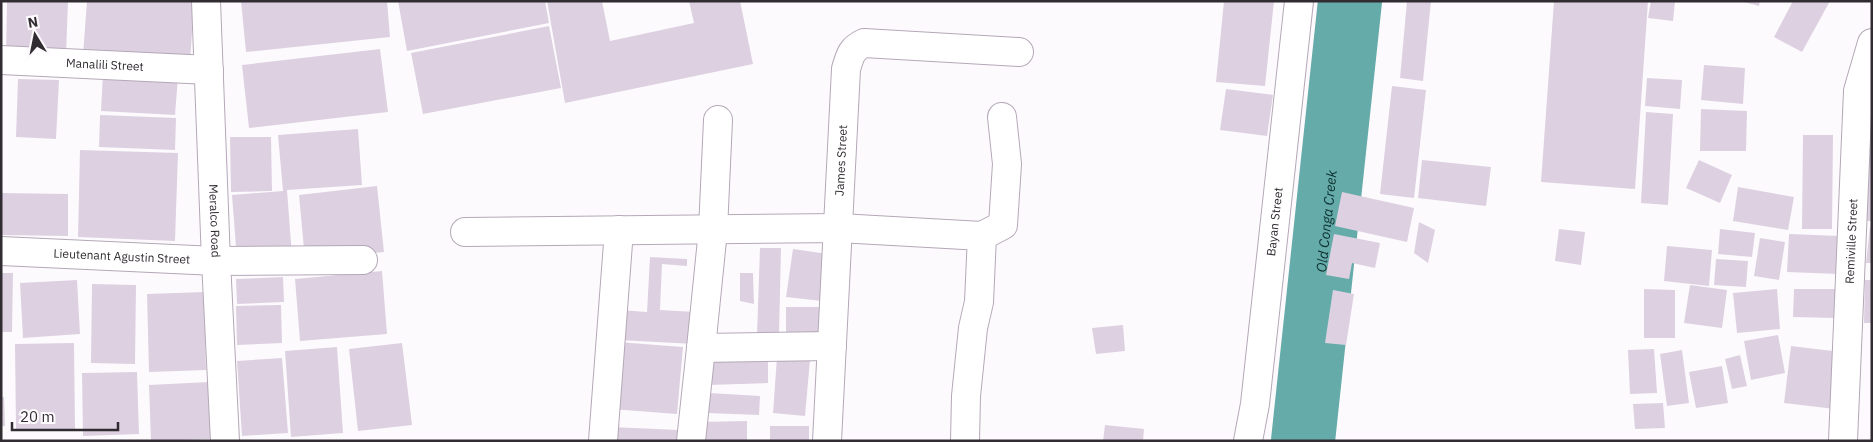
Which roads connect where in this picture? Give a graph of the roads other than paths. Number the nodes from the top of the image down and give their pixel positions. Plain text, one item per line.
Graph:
1 (206, 1) edge
2 (1299, 1) edge
3 (1872, 43) edge
4 (1019, 52) dead end
5 (1, 60) edge
6 (208, 70) junction
7 (1002, 117) dead end
8 (718, 120) dead end
9 (839, 228) junction
10 (620, 230) junction
11 (713, 230) junction
12 (465, 232) dead end
13 (982, 236) junction
14 (1, 251) edge
15 (363, 260) dead end
16 (216, 261) junction
17 (832, 346) junction
18 (701, 348) junction
19 (225, 441) edge
20 (603, 441) edge
21 (691, 441) edge
22 (827, 441) edge
23 (965, 441) edge
24 (1248, 441) edge
25 (1843, 441) edge

1 - 6 street, Meralco Road
2 - 24 street, Bayan Street
3 - 25 street, Remiville Street
4 - 9 street, James Street
5 - 6 street, Manalili Street
6 - 16 street, Meralco Road
7 - 13 street
8 - 11 street
9 - 11 street
9 - 13 street
9 - 17 street, James Street
10 - 11 street
10 - 12 street
10 - 20 street
11 - 18 street
13 - 23 street
14 - 16 street, Lieutenant Agustin Street
15 - 16 street, Lieutenant Agustin Street
16 - 19 street, Meralco Road
17 - 18 street
17 - 22 street, James Street
18 - 21 street

